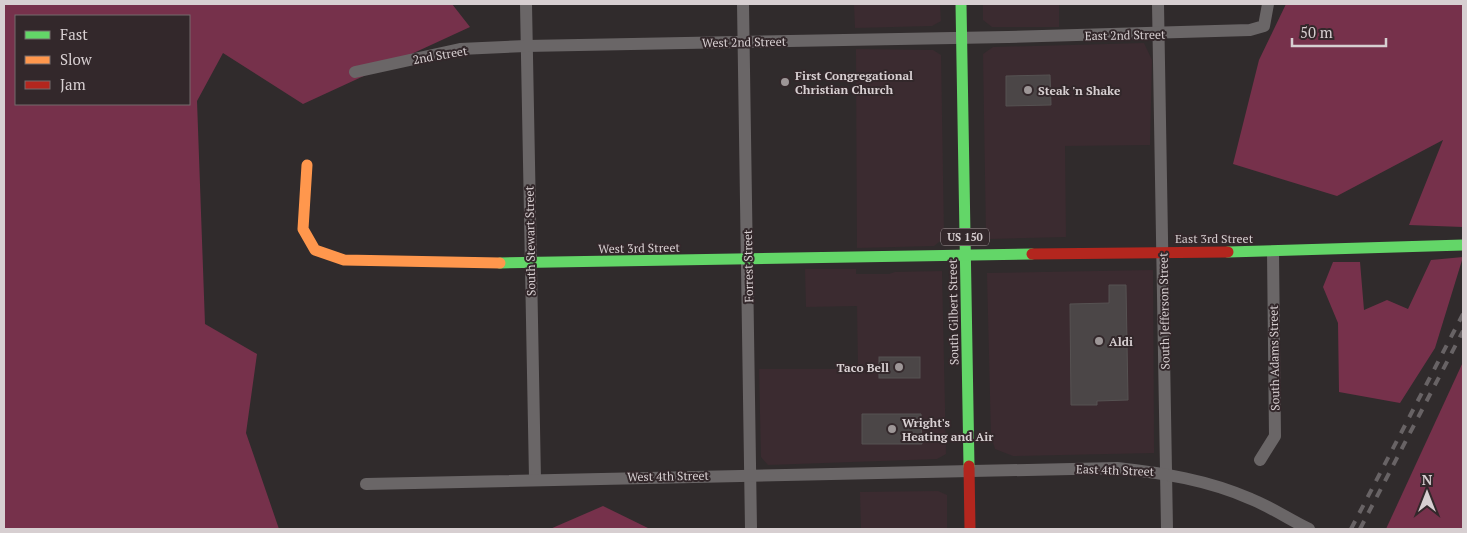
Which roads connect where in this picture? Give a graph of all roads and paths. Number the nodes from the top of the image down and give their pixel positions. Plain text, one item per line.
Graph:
1 (526, 4) edge
2 (743, 4) edge
3 (961, 4) edge
4 (1158, 4) edge
5 (1268, 4) edge
6 (1158, 34) junction
7 (962, 38) junction
8 (744, 42) junction
9 (526, 46) junction
10 (354, 72) dead end
11 (307, 165) dead end
12 (1463, 245) edge
13 (1163, 251) junction
14 (1272, 252) junction
15 (965, 256) junction
16 (748, 259) junction
17 (530, 264) junction
18 (1260, 460) dead end
19 (969, 471) junction
20 (1165, 473) junction
21 (750, 475) junction
22 (535, 479) junction
23 (366, 484) dead end
24 (1308, 528) edge
25 (751, 529) edge
26 (970, 529) edge
27 (1167, 529) edge

1 - 9 street, South Stewart Street
2 - 8 street, Forrest Street
3 - 7 street, South Gilbert Street / US 150
4 - 6 street, South Jefferson Street
5 - 6 street, East 2nd Street
6 - 7 street, East 2nd Street
6 - 13 street, South Jefferson Street
7 - 8 street, West 2nd Street
7 - 15 street, South Gilbert Street / US 150
8 - 9 street, West 2nd Street
8 - 16 street, Forrest Street
9 - 10 street, 2nd Street
9 - 17 street, South Stewart Street
11 - 17 street, West 3rd Street
12 - 14 street, East 3rd Street
13 - 14 street, East 3rd Street
13 - 15 street, East 3rd Street
13 - 20 street, South Jefferson Street
14 - 18 street, South Adams Street
15 - 16 street, West 3rd Street
15 - 19 street, South Gilbert Street / US 150
16 - 17 street, West 3rd Street
16 - 21 street, Forrest Street
17 - 22 street, South Stewart Street
19 - 20 street, East 4th Street
19 - 21 street, West 4th Street
19 - 26 street, South Gilbert Street / US 150
20 - 24 street, East 4th Street
20 - 27 street, South Jefferson Street
21 - 22 street, West 4th Street
21 - 25 street, Forrest Street
22 - 23 street, West 4th Street

